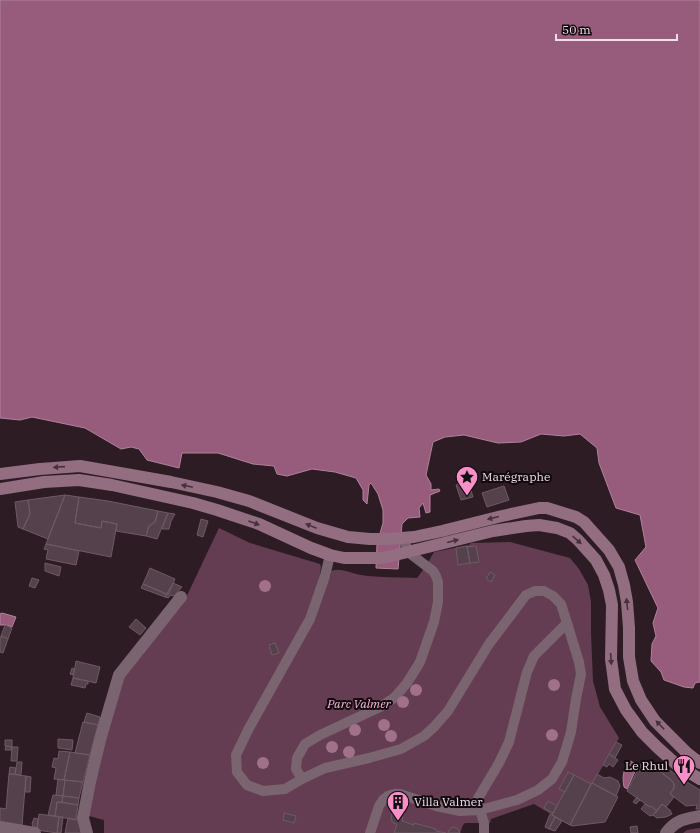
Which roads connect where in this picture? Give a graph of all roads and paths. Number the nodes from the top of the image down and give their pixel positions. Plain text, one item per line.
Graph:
1 (0, 474) edge
2 (0, 489) edge
3 (409, 537) junction
4 (412, 553) junction
5 (330, 555) junction
6 (181, 597) dead end
7 (567, 623) junction
8 (700, 763) edge
9 (302, 779) junction
10 (700, 779) edge
11 (480, 810) junction
12 (700, 816) edge
13 (0, 827) edge
14 (35, 833) edge
15 (86, 833) edge
16 (370, 833) edge
17 (484, 833) edge
18 (666, 833) edge

3 -> 1 main road
2 -> 5 main road
3 - 4 lane
8 -> 3 main road
4 - 5 main road
4 - 9 lane
4 -> 10 main road
5 - 9 lane
6 - 15 street
7 - 9 lane
7 - 11 lane
7 - 11 lane
11 - 16 lane
11 - 17 lane
12 - 18 street
13 - 14 street

